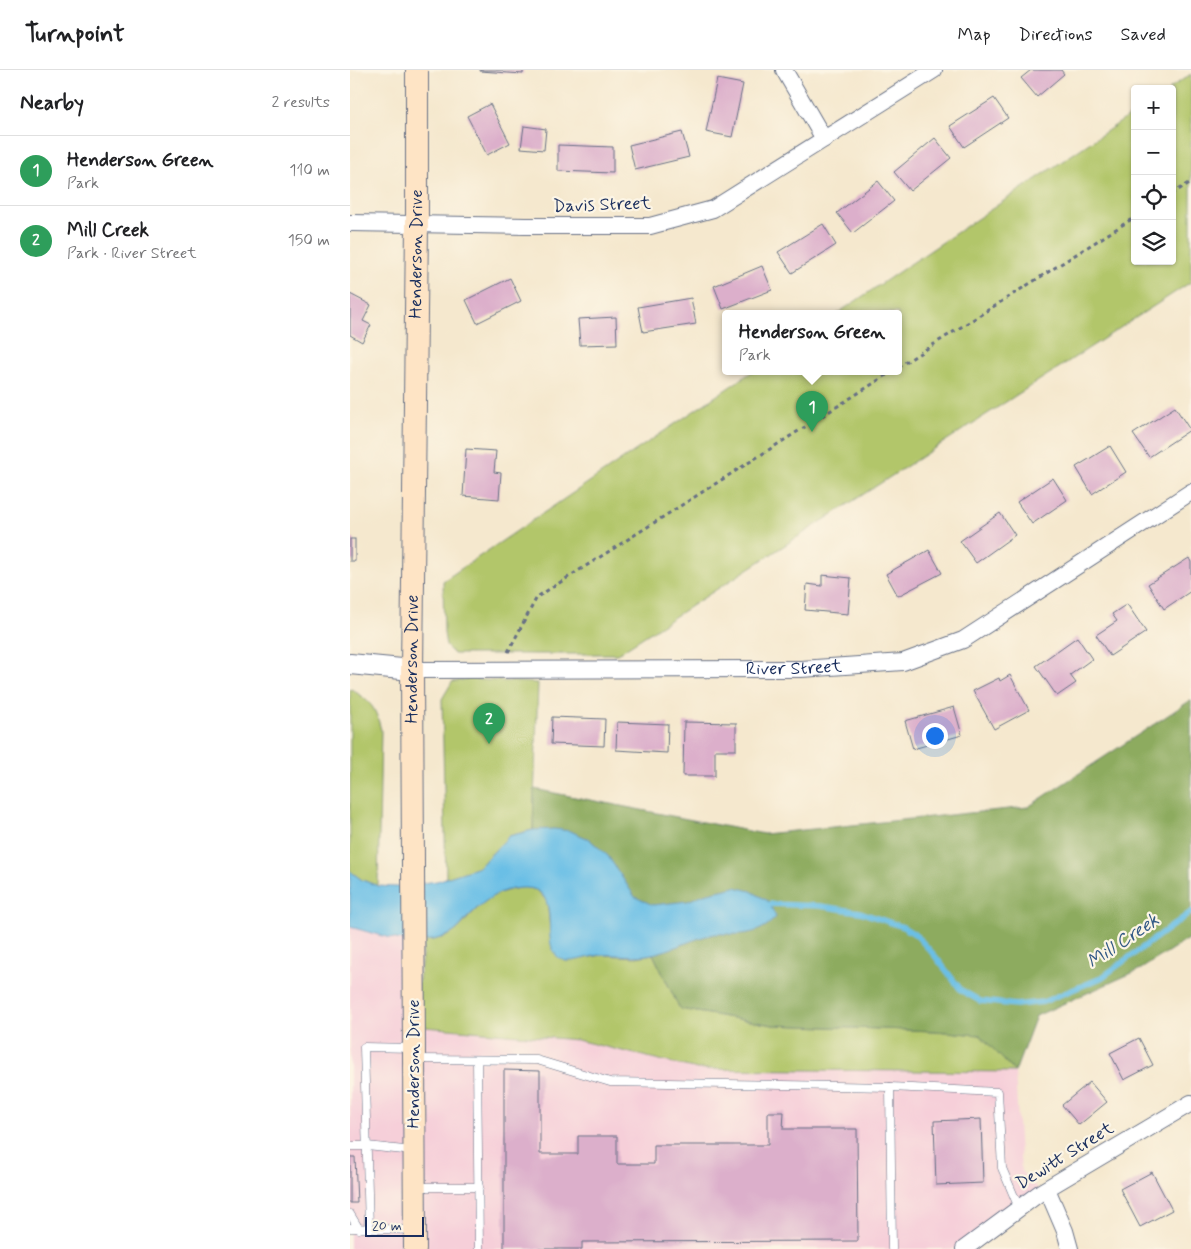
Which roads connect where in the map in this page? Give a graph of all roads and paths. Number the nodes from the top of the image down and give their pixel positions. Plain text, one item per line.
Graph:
1 (417, 70) edge
2 (784, 70) edge
3 (934, 70) edge
4 (824, 140) junction
5 (1191, 182) edge
6 (1176, 191) edge
7 (1131, 220) edge
8 (350, 223) edge
9 (417, 224) junction
10 (902, 364) edge
11 (887, 375) edge
12 (1191, 492) edge
13 (350, 664) edge
14 (412, 670) junction
15 (498, 670) junction
16 (414, 1054) junction
17 (477, 1060) junction
18 (890, 1087) junction
19 (1191, 1103) edge
20 (367, 1146) junction
21 (350, 1147) edge
22 (414, 1151) junction
23 (415, 1187) junction
24 (479, 1187) junction
25 (1047, 1189) junction
26 (1019, 1208) junction
27 (350, 1214) edge
28 (350, 1228) edge
29 (359, 1229) junction
30 (369, 1229) junction
31 (415, 1240) edge
32 (479, 1249) edge
33 (892, 1249) edge
34 (964, 1249) edge
35 (1070, 1249) edge

1 - 9 main road, Henderson Drive
2 - 4 street
3 - 4 street, Davis Street
4 - 9 street, Davis Street
5 - 6 path
7 - 10 path
8 - 9 street, Davis Street
9 - 14 main road, Henderson Drive
11 - 15 path
12 - 15 street, River Street
13 - 14 street, River Street
14 - 15 street, River Street
14 - 16 main road, Henderson Drive
16 - 17 lane
16 - 20 lane
16 - 22 main road, Henderson Drive
17 - 18 lane
17 - 24 lane
18 - 26 lane
18 - 33 lane
19 - 25 street, Dewitt Street
20 - 21 lane
20 - 22 lane
20 - 30 lane
22 - 23 main road, Henderson Drive
23 - 24 lane
23 - 31 main road, Henderson Drive
24 - 32 lane
25 - 26 street, Dewitt Street
25 - 35 street
26 - 34 street, Dewitt Street
27 - 29 lane
28 - 29 lane
29 - 30 lane
30 - 31 lane

